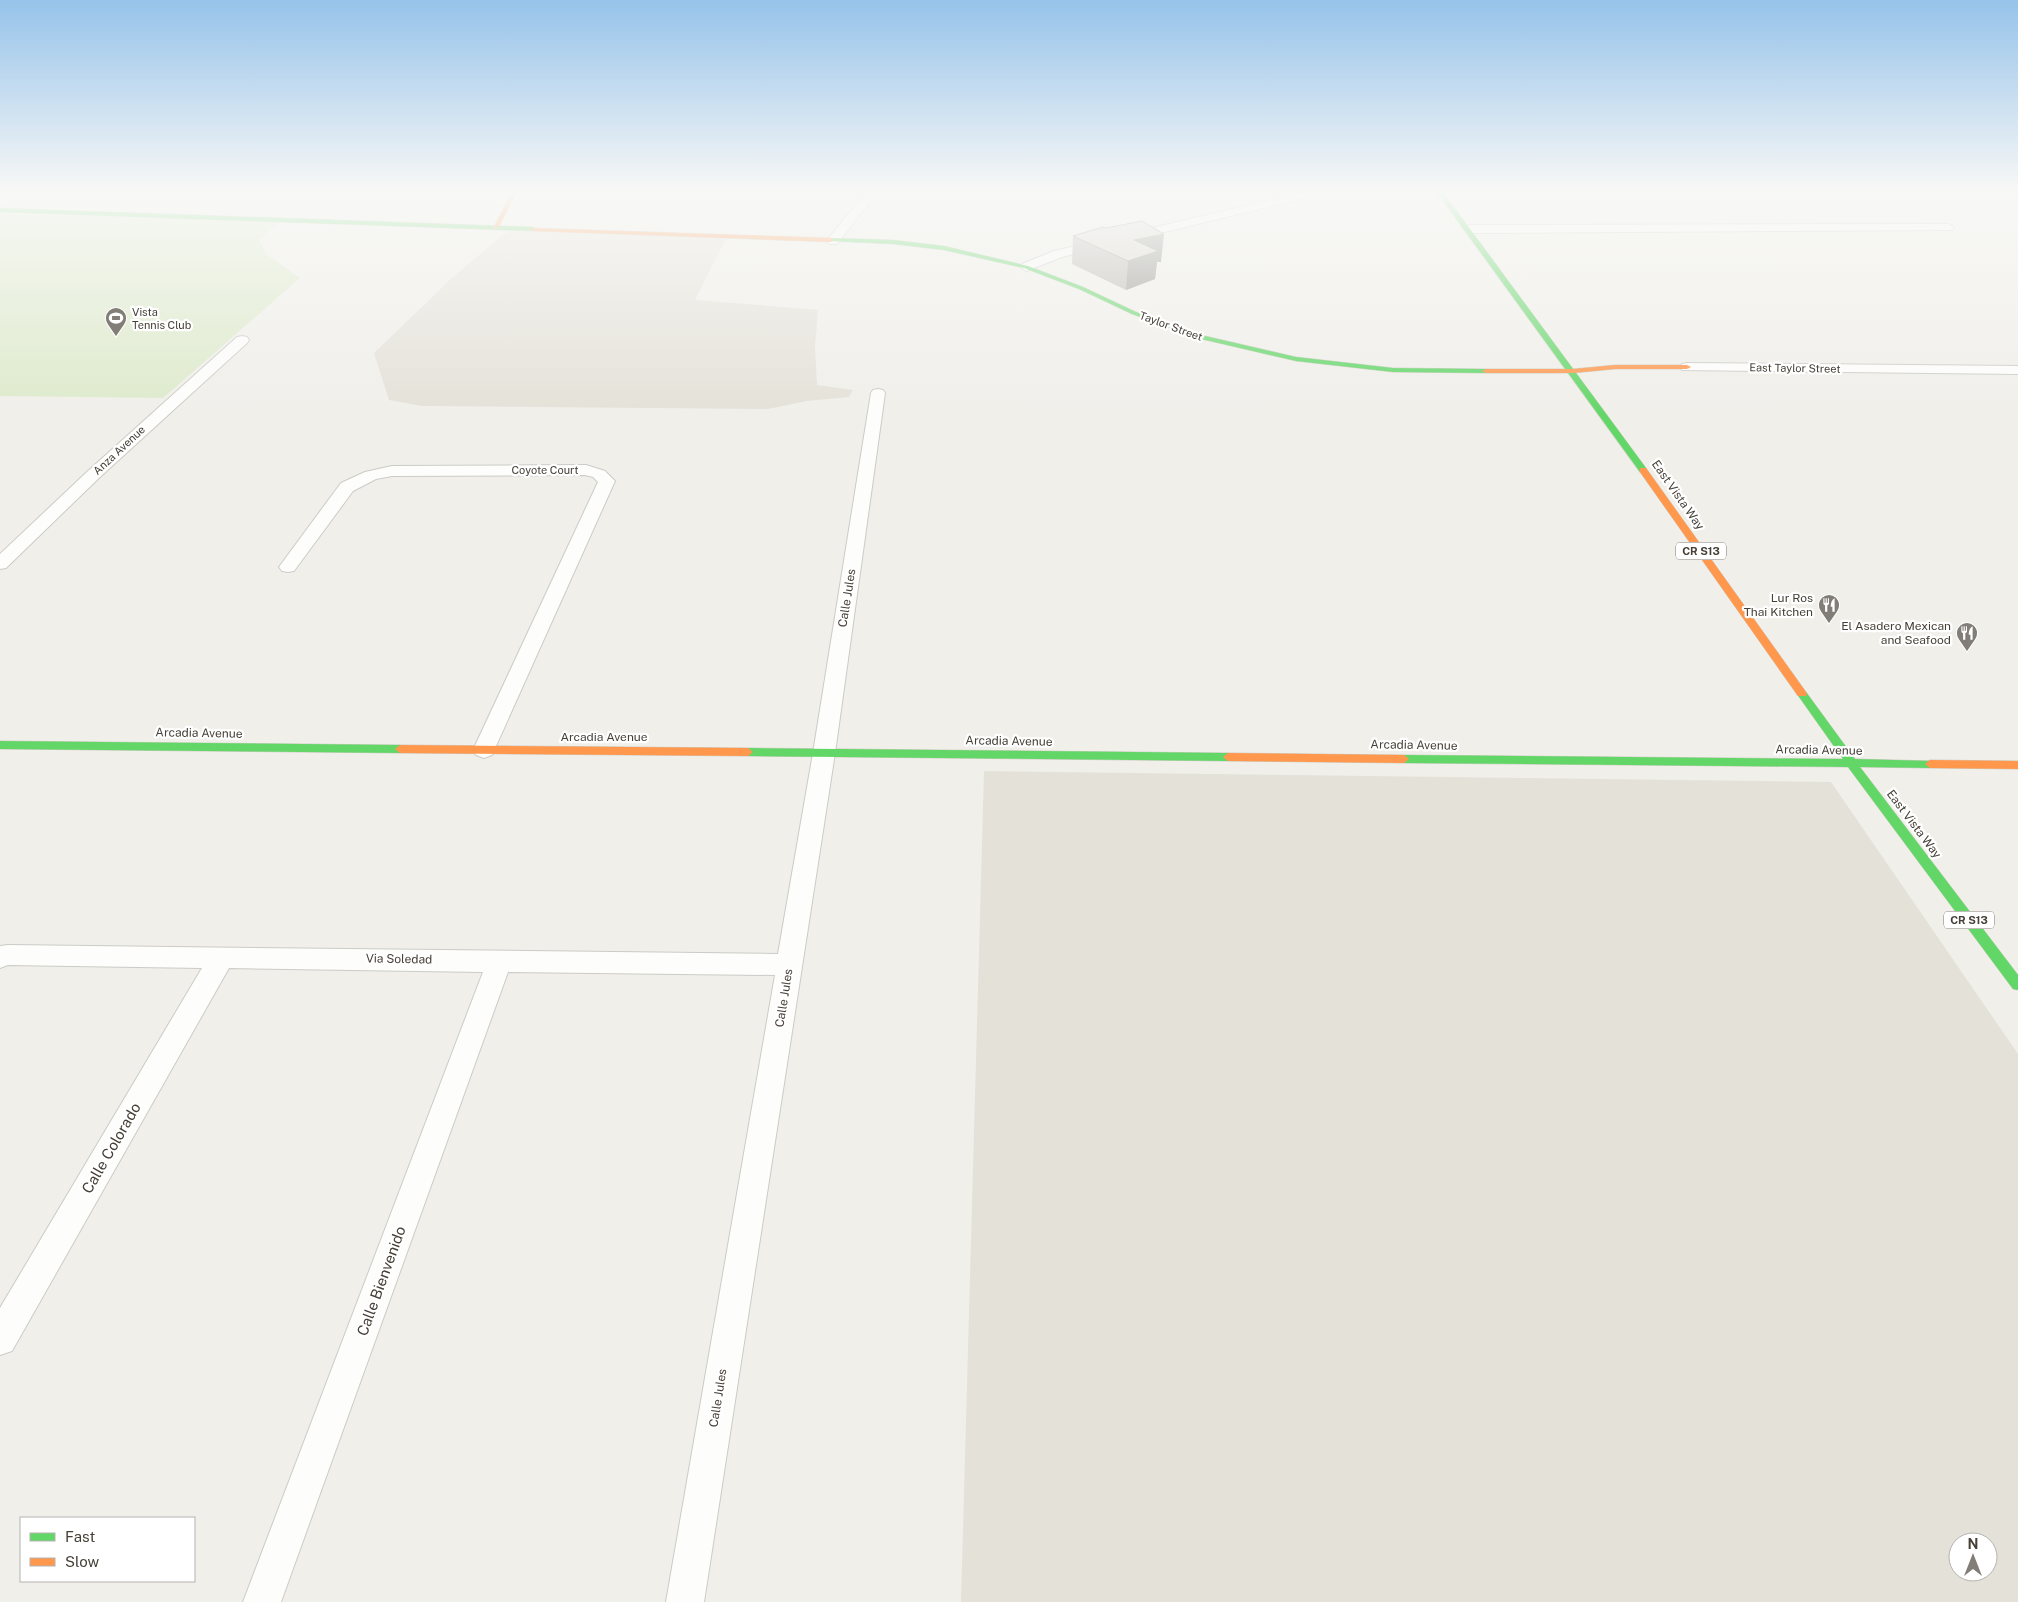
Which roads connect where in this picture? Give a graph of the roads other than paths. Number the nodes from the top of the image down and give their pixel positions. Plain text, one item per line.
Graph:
1 (1022, 266) edge
2 (1029, 266) edge
3 (1495, 266) edge
4 (1026, 267) junction
5 (242, 340) dead end
6 (1687, 367) joint
7 (2018, 370) edge
8 (1573, 371) junction
9 (878, 393) dead end
10 (0, 564) edge
11 (288, 567) dead end
12 (0, 745) edge
13 (484, 750) junction
14 (824, 753) junction
15 (1852, 764) junction
16 (2018, 765) edge
17 (4, 956) edge
18 (222, 958) junction
19 (500, 960) junction
20 (790, 964) junction
21 (2018, 985) edge
22 (0, 1340) edge
23 (262, 1602) edge
24 (685, 1602) edge

1 - 4 main road, Taylor Street
2 - 4 street
3 - 8 main road, East Vista Way / CR S13
4 - 8 main road, Taylor Street
5 - 10 street, Anza Avenue
6 - 7 street, East Taylor Street
6 - 8 main road, East Taylor Street
8 - 15 main road, East Vista Way / CR S13
9 - 14 street, Calle Jules
11 - 13 street, Coyote Court
12 - 13 main road, Arcadia Avenue
13 - 14 main road, Arcadia Avenue
14 - 15 main road, Arcadia Avenue
14 - 20 street, Calle Jules
15 - 16 main road, Arcadia Avenue
15 - 21 main road, East Vista Way / CR S13
17 - 18 street, Via Soledad
18 - 19 street, Via Soledad
18 - 22 street, Calle Colorado
19 - 20 street, Via Soledad
19 - 23 street, Calle Bienvenido
20 - 24 street, Calle Jules

